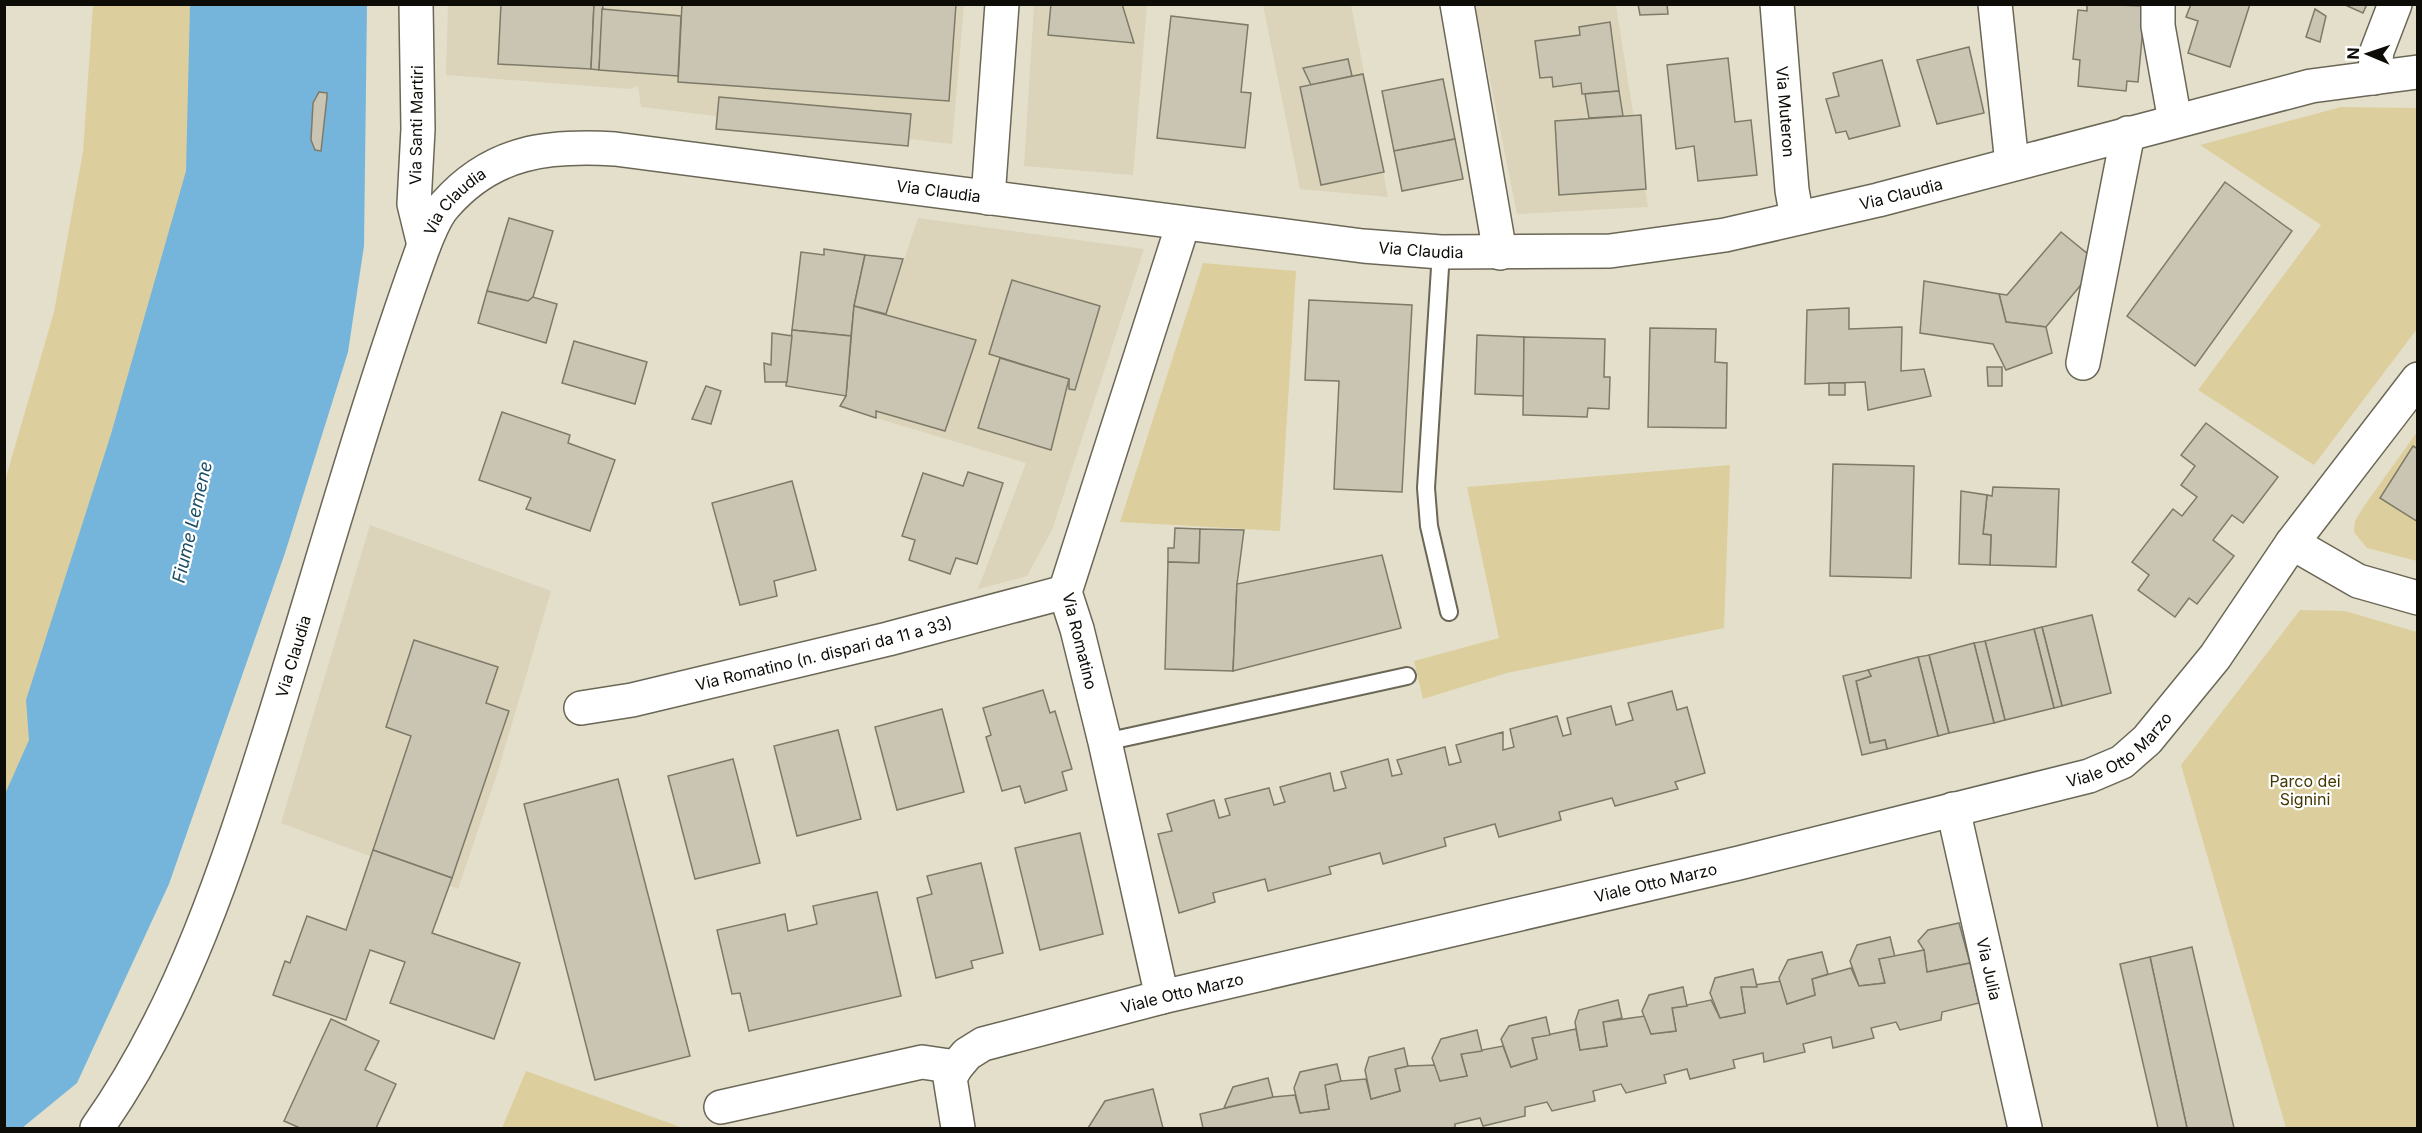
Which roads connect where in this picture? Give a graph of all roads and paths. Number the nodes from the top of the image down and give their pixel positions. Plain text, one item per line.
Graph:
1 (416, 4) edge
2 (1002, 4) edge
3 (1457, 4) edge
4 (1777, 4) edge
5 (1995, 4) edge
6 (2158, 4) edge
7 (2395, 4) edge
8 (2418, 72) edge
9 (2374, 78) junction
10 (2175, 121) junction
11 (2128, 133) junction
12 (2012, 164) junction
13 (988, 198) junction
14 (1797, 218) junction
15 (1183, 224) junction
16 (424, 245) junction
17 (1441, 252) junction
18 (1500, 253) junction
19 (2083, 363) dead end
20 (2418, 379) edge
21 (2292, 543) junction
22 (1065, 592) junction
23 (2418, 598) edge
24 (1449, 612) dead end
25 (1407, 676) dead end
26 (581, 708) dead end
27 (1105, 742) junction
28 (1953, 809) junction
29 (1162, 996) junction
30 (956, 1067) junction
31 (721, 1107) dead end
32 (97, 1128) edge
33 (958, 1128) edge
34 (2025, 1128) edge

1 - 16 street, Via Santi Martiri
2 - 13 street
3 - 18 street
4 - 14 street, Via Muteron
5 - 12 street
6 - 10 street
7 - 9 street
8 - 9 street, Via Claudia
9 - 10 street, Via Claudia
10 - 11 street, Via Claudia
11 - 12 street, Via Claudia
11 - 19 street
12 - 14 street, Via Claudia
13 - 15 street, Via Claudia
13 - 16 street, Via Claudia
14 - 18 street, Via Claudia
15 - 17 street, Via Claudia
15 - 22 street, Via Romatino
16 - 32 street, Via Claudia
17 - 18 street, Via Claudia
17 - 24 lane
20 - 21 street, Viale Otto Marzo
21 - 23 street
21 - 28 street, Viale Otto Marzo
22 - 26 street, Via Romatino (n. dispari da 11 a 33)
22 - 27 street, Via Romatino
25 - 27 lane
27 - 29 street, Via Romatino
28 - 29 street, Viale Otto Marzo
28 - 34 street, Via Julia
29 - 30 street, Viale Otto Marzo
30 - 31 street
30 - 33 street

